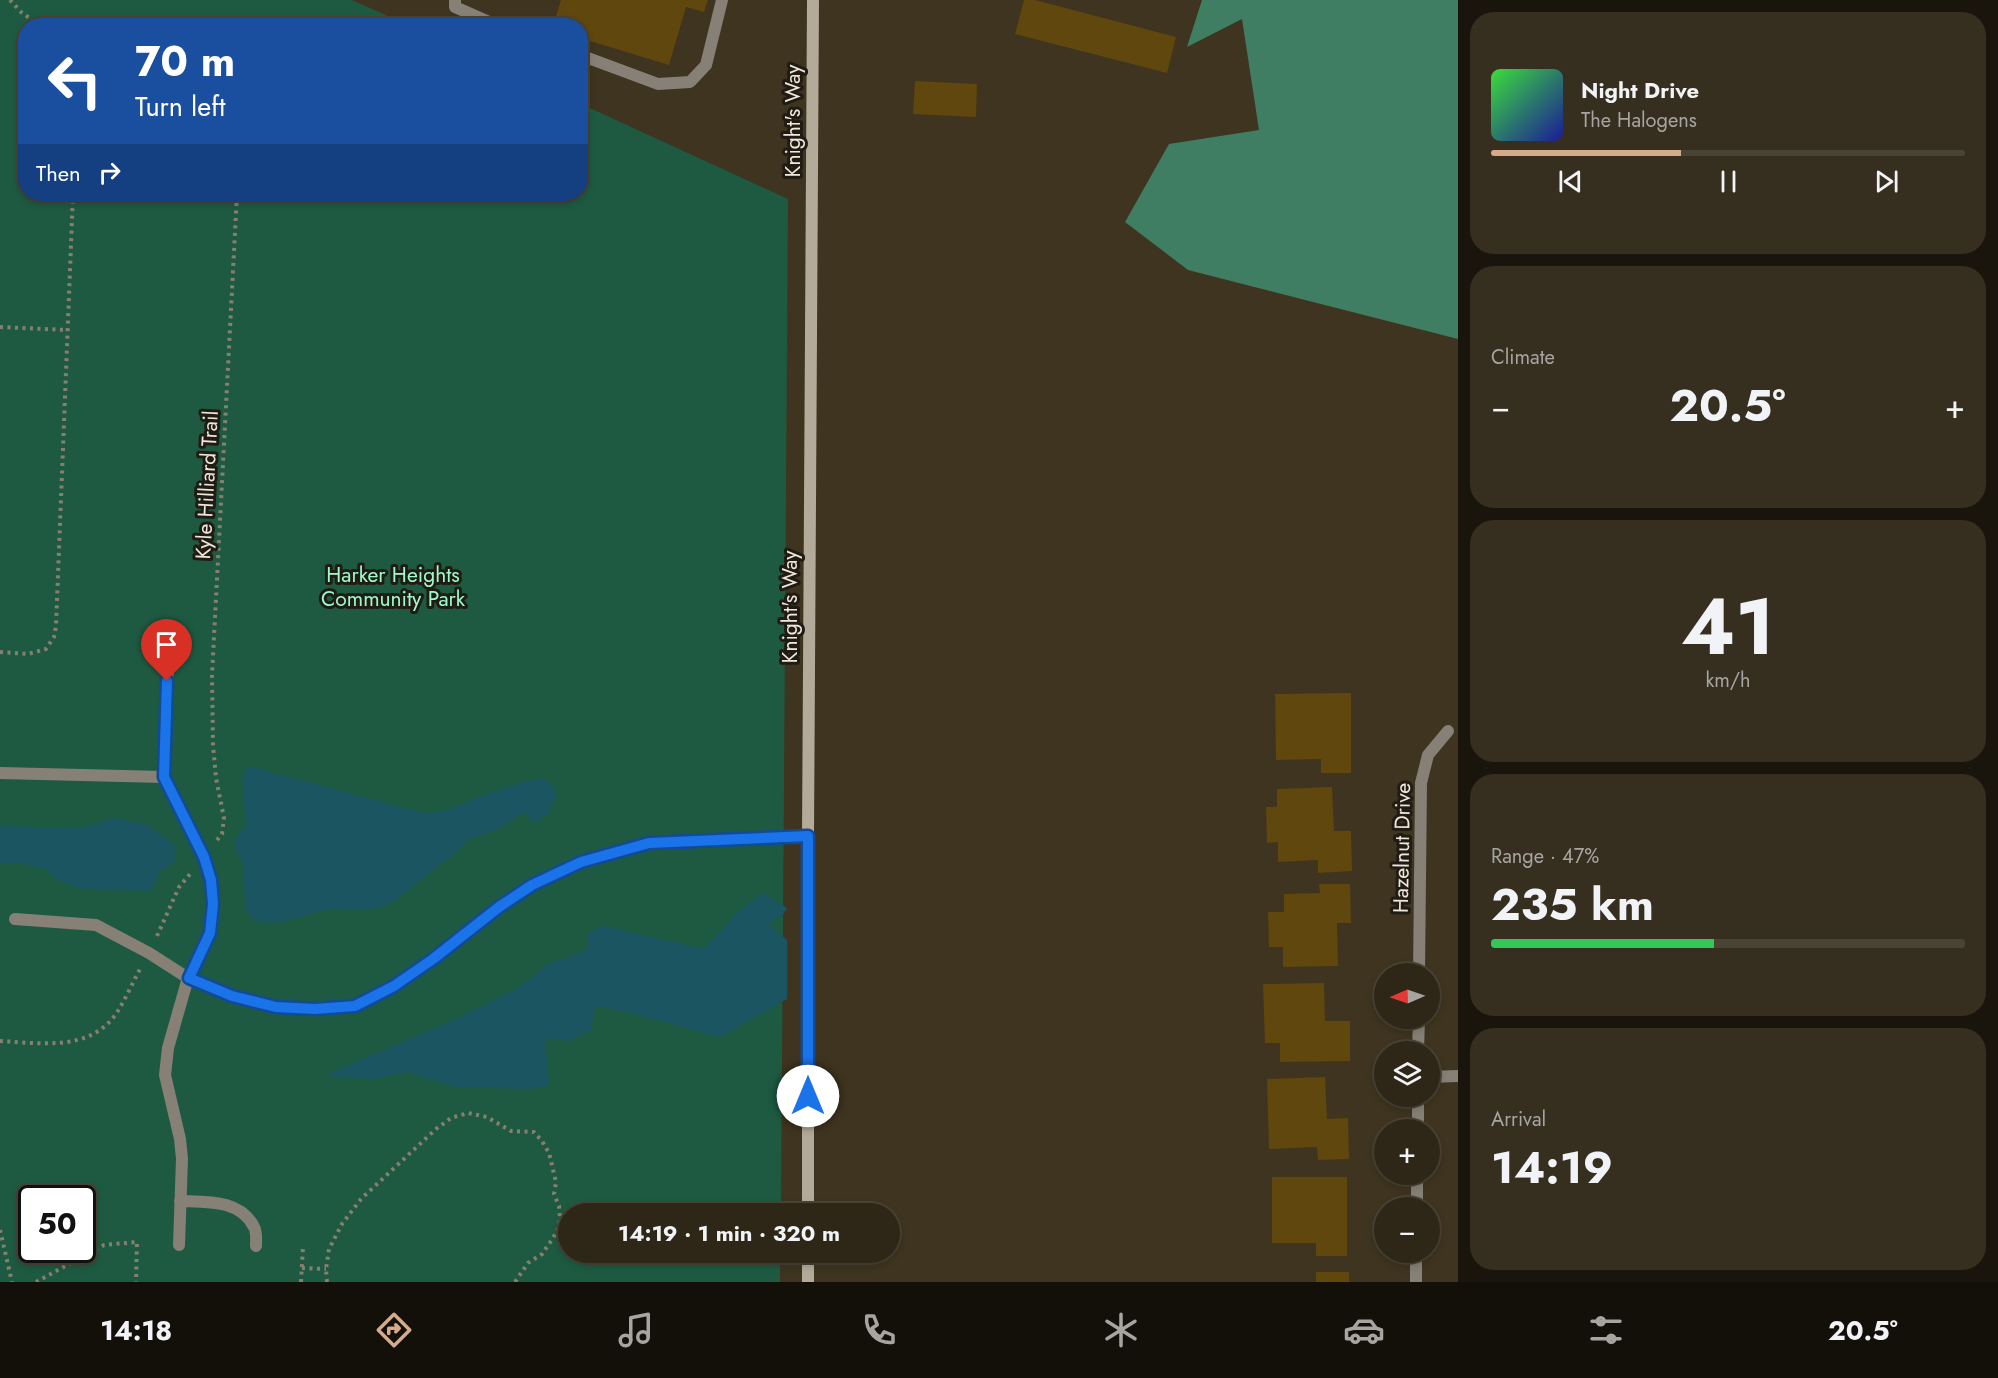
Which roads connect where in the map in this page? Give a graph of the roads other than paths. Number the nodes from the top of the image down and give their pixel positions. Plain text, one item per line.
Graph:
1 (455, 0) edge
2 (722, 0) edge
3 (813, 0) edge
4 (480, 18) edge
5 (588, 58) edge
6 (168, 664) dead end
7 (1448, 732) dead end
8 (0, 773) edge
9 (164, 777) junction
10 (808, 836) junction
11 (15, 919) dead end
12 (1419, 963) edge
13 (189, 978) junction
14 (1458, 1076) edge
15 (1440, 1077) edge
16 (180, 1202) junction
17 (808, 1203) edge
18 (179, 1245) dead end
19 (256, 1246) dead end
20 (808, 1263) edge
21 (1416, 1263) edge
22 (808, 1282) edge
23 (1416, 1282) edge

1 - 4 street
2 - 5 street
3 - 10 main road, Knight's Way
6 - 9 street
7 - 12 street, Hazelnut Drive
8 - 9 street
9 - 13 street
10 - 13 street
10 - 17 main road, Knight's Way
11 - 13 street
13 - 16 street
14 - 15 street
16 - 18 street
16 - 19 street
20 - 22 main road
21 - 23 street

